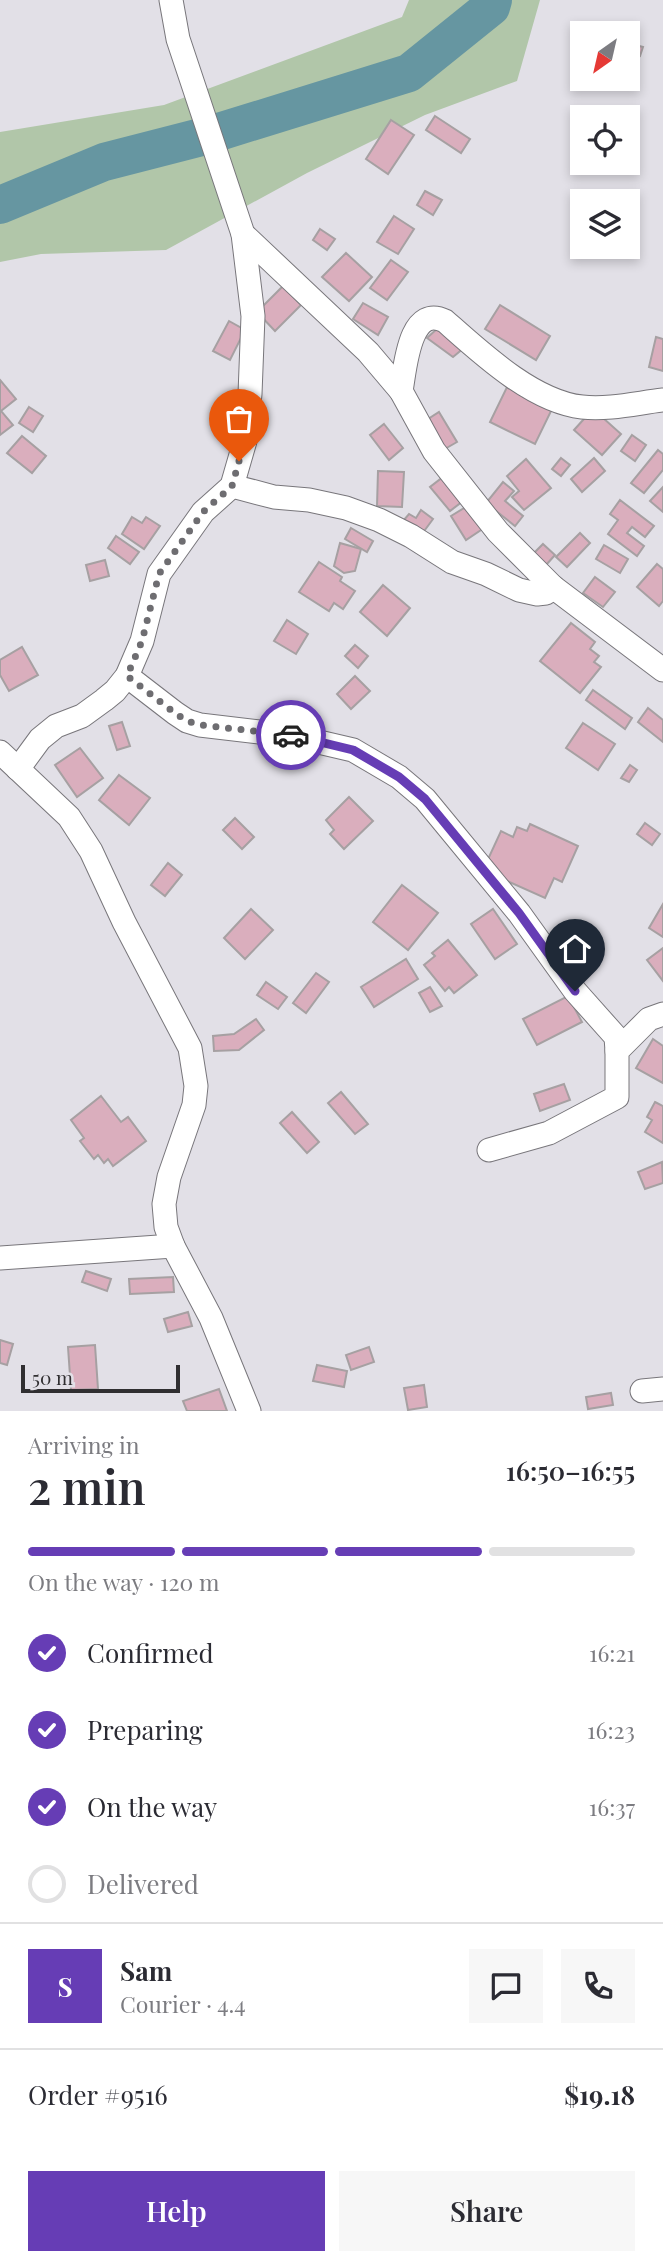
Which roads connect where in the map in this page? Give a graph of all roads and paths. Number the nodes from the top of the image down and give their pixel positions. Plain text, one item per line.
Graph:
1 (171, 0) edge
2 (243, 234) junction
3 (401, 391) junction
4 (663, 400) edge
5 (232, 486) junction
6 (553, 587) junction
7 (663, 670) edge
8 (127, 676) junction
9 (0, 752) edge
10 (18, 769) junction
11 (663, 1014) edge
12 (617, 1051) junction
13 (489, 1150) dead end
14 (173, 1246) junction
15 (0, 1258) edge
16 (249, 1411) edge

1 - 2 street
2 - 3 street
2 - 5 street
3 - 4 street
3 - 6 street
5 - 6 street
5 - 8 street
6 - 7 street
8 - 10 street
8 - 12 street
9 - 10 street
10 - 14 street
11 - 12 street
12 - 13 street
14 - 15 street
14 - 16 street

